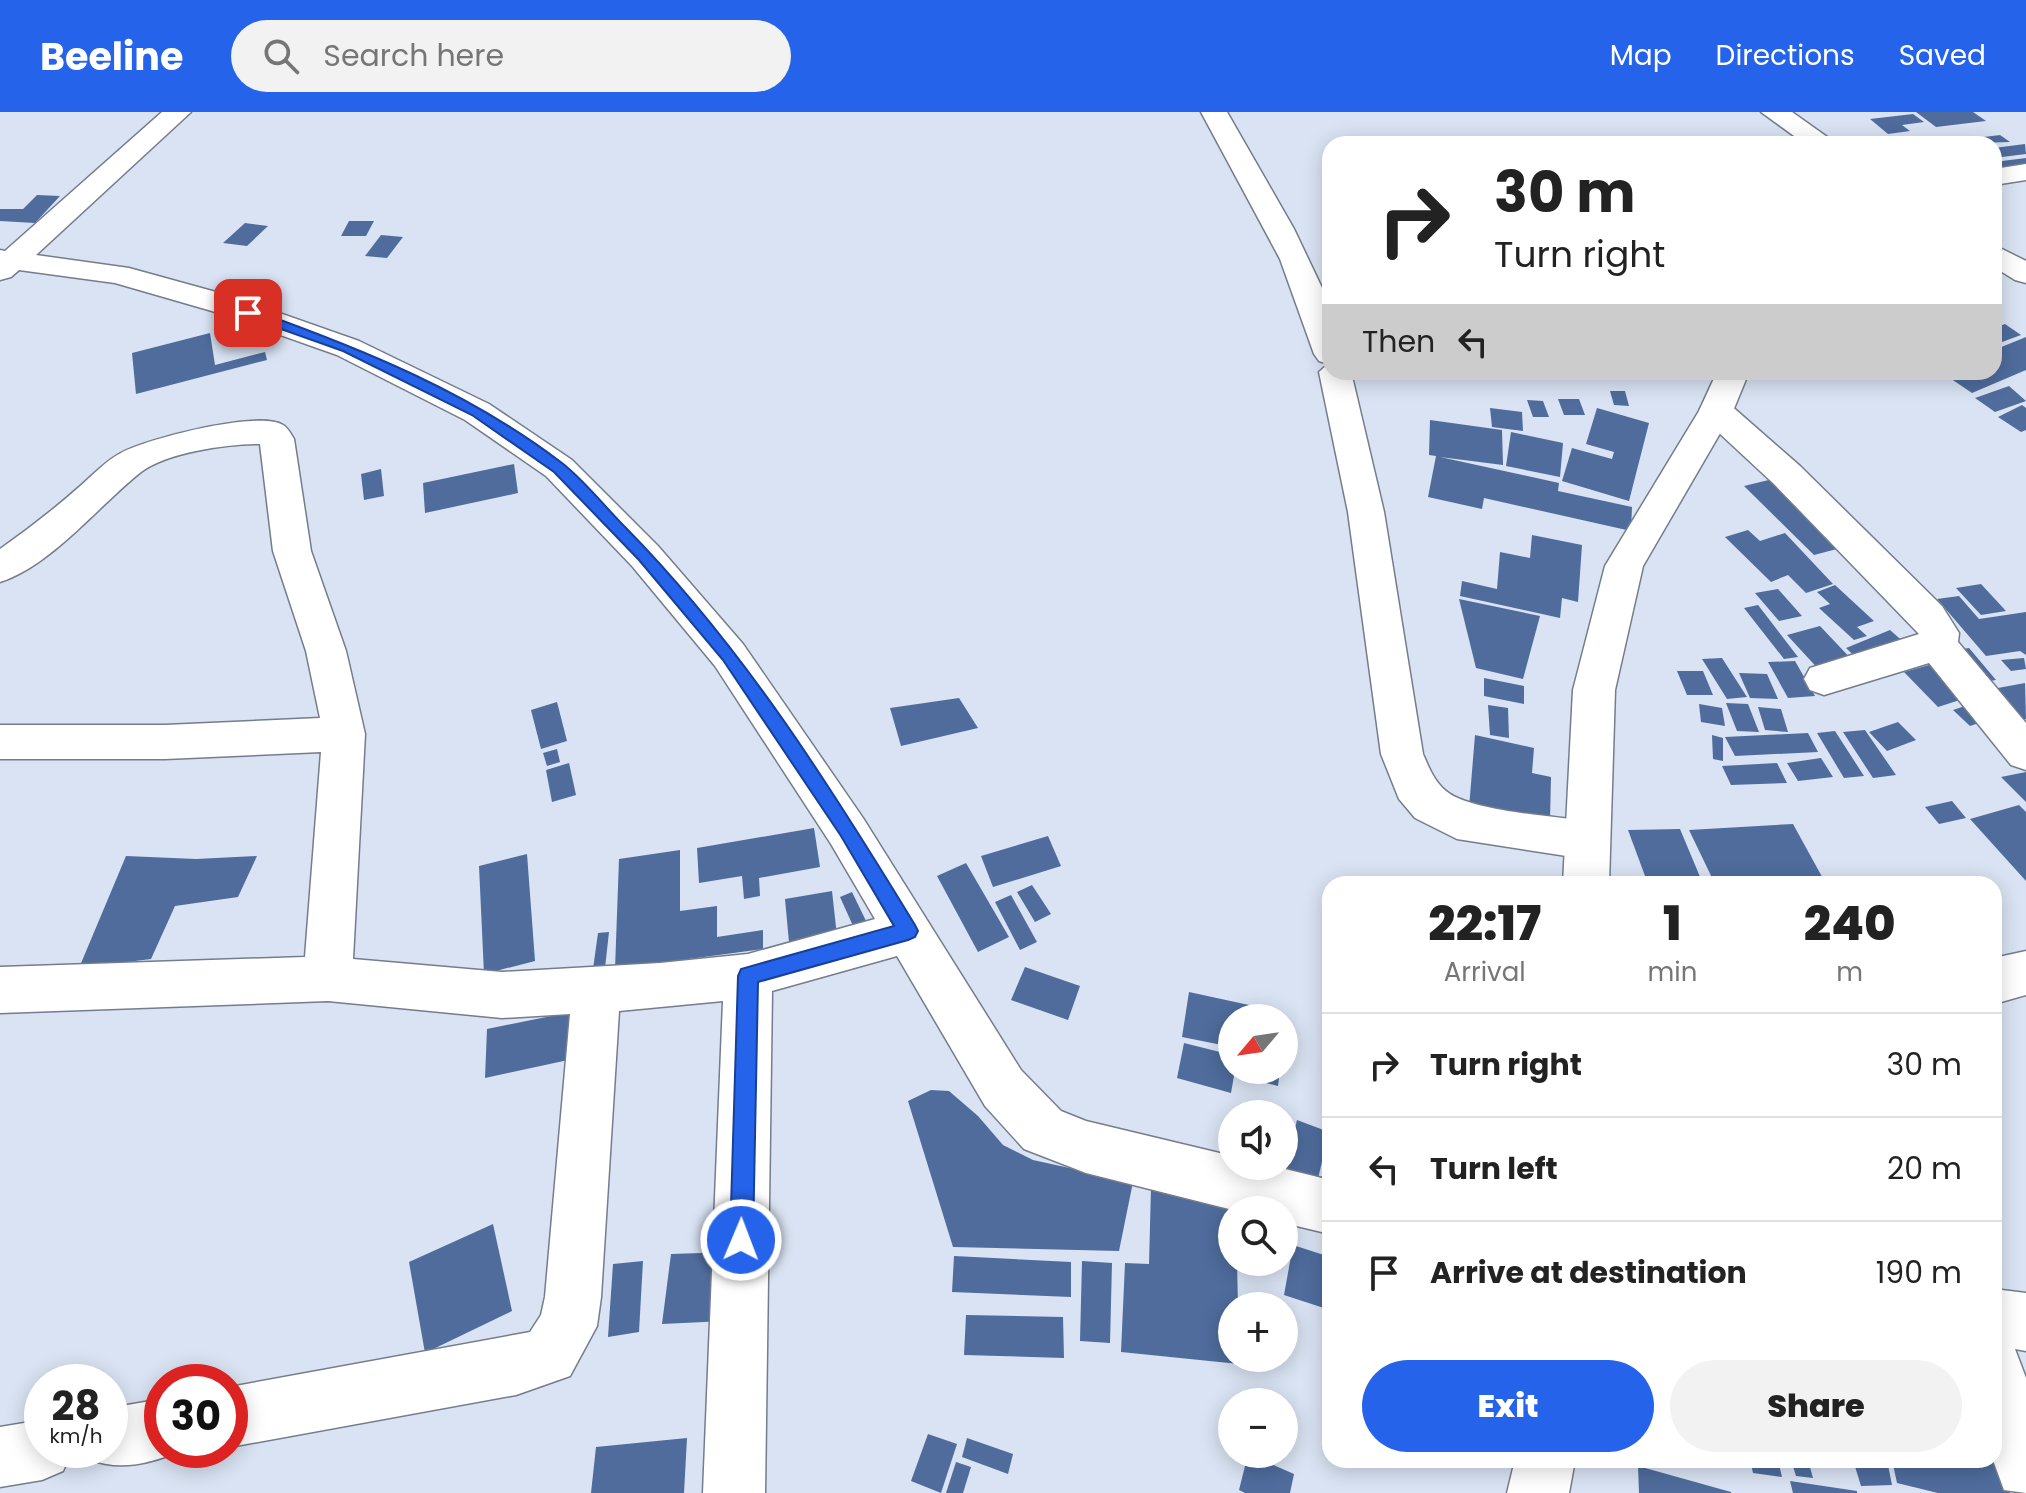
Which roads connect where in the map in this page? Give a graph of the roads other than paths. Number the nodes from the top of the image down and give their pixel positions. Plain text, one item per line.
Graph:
1 (178, 112) edge
2 (1214, 112) edge
3 (1774, 112) edge
4 (1811, 136) edge
5 (2026, 172) edge
6 (2002, 176) edge
7 (2002, 259) edge
8 (23, 264) edge
9 (2026, 274) edge
10 (1322, 325) edge
11 (1337, 380) edge
12 (1730, 380) edge
13 (1716, 411) junction
14 (0, 568) edge
15 (1938, 645) junction
16 (1824, 679) dead end
17 (344, 734) junction
18 (0, 742) edge
19 (2026, 753) edge
20 (1586, 840) junction
21 (1586, 876) edge
22 (908, 931) junction
23 (2026, 973) edge
24 (748, 976) junction
25 (328, 979) junction
26 (2002, 979) edge
27 (0, 990) edge
28 (596, 991) junction
29 (1322, 1205) edge
30 (2002, 1319) edge
31 (2026, 1322) edge
32 (2002, 1394) edge
33 (248, 1414) edge
34 (24, 1453) edge
35 (0, 1457) edge
36 (1543, 1468) edge
37 (2026, 1468) edge
38 (734, 1493) edge
39 (1538, 1493) edge

1 - 8 street
2 - 10 street
3 - 4 street
5 - 6 street
7 - 9 street
8 - 22 street
11 - 20 street
12 - 13 street
13 - 15 street
13 - 20 street
14 - 17 street
15 - 16 street
15 - 19 street
17 - 18 street
17 - 25 street
20 - 21 street
22 - 24 street
22 - 29 street
23 - 26 street
24 - 28 street
24 - 38 street
25 - 27 street
25 - 28 street
28 - 33 street
30 - 31 street
32 - 37 street
34 - 35 street
36 - 39 street

